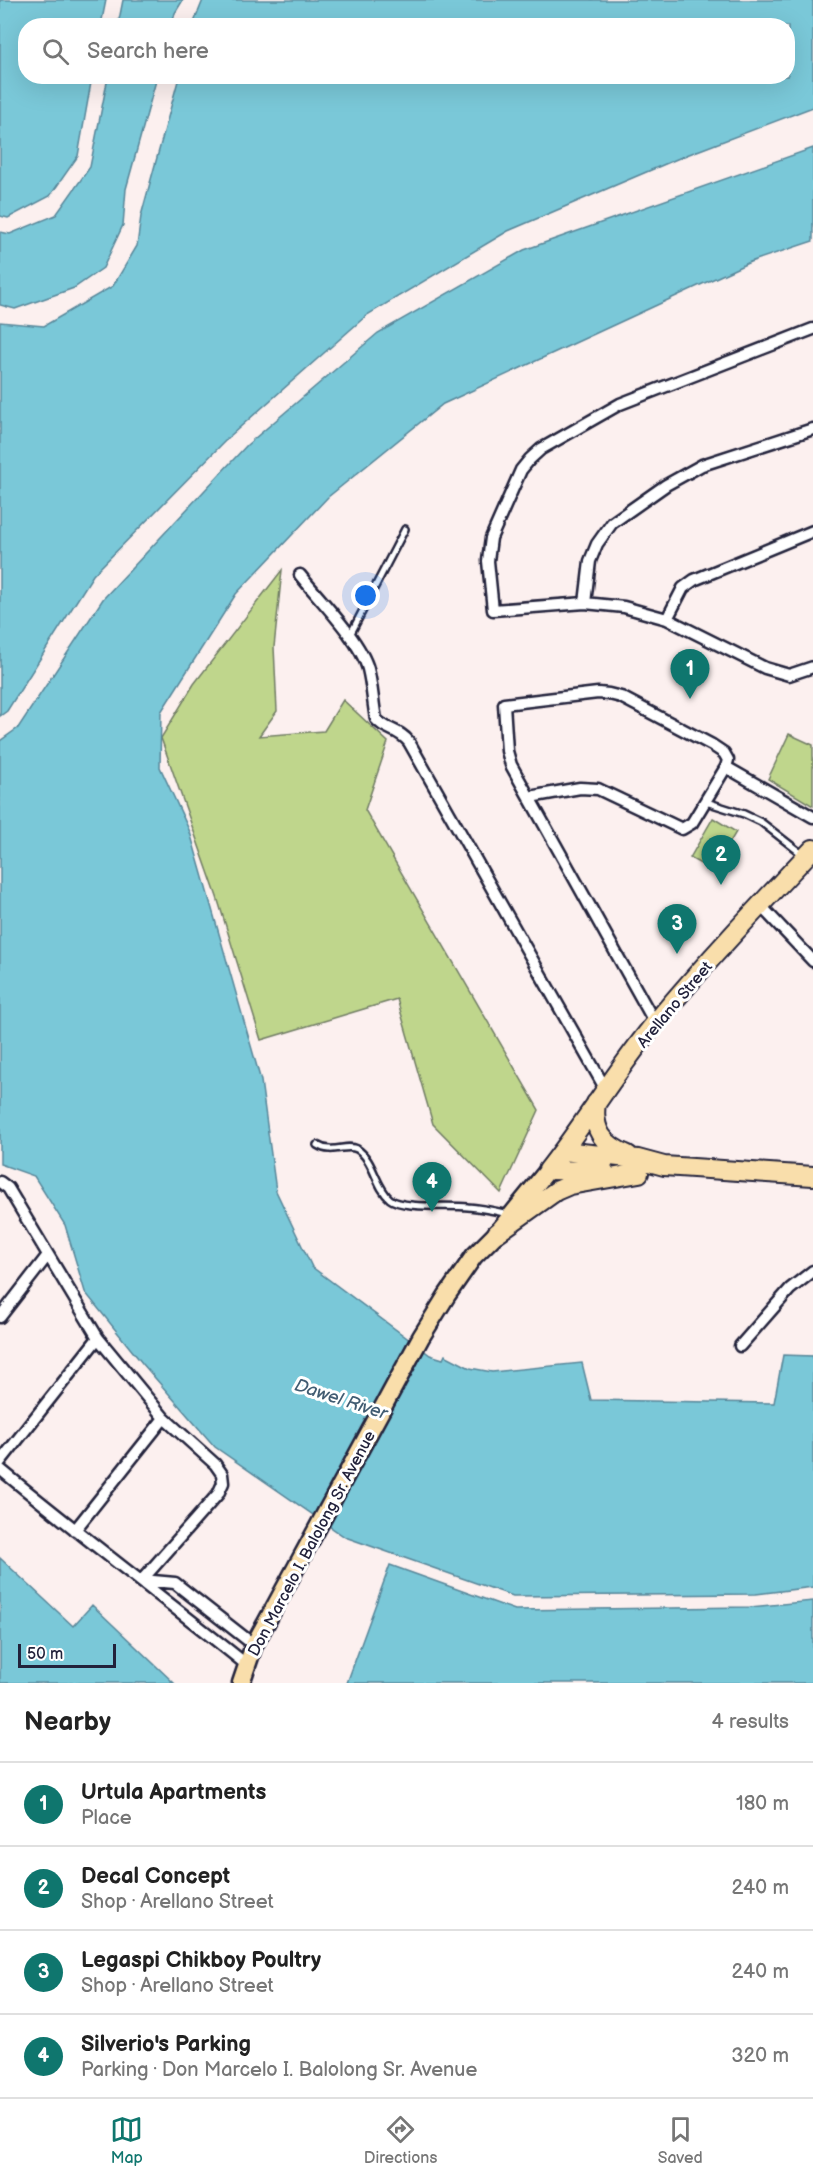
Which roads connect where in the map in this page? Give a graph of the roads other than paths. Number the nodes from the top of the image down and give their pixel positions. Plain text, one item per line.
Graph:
1 (813, 329) edge
2 (813, 429) edge
3 (405, 529) dead end
4 (813, 531) edge
5 (300, 575) dead end
6 (585, 603) junction
7 (667, 619) junction
8 (350, 636) junction
9 (813, 667) edge
10 (726, 767) junction
11 (530, 797) junction
12 (706, 801) junction
13 (813, 817) edge
14 (809, 853) edge
15 (760, 905) junction
16 (813, 961) edge
17 (655, 1023) junction
18 (600, 1096) junction
19 (317, 1145) dead end
20 (563, 1151) junction
21 (638, 1166) junction
22 (549, 1170) junction
23 (813, 1176) edge
24 (0, 1182) edge
25 (512, 1214) junction
26 (496, 1233) junction
27 (48, 1255) junction
28 (813, 1270) edge
29 (0, 1317) edge
30 (98, 1338) junction
31 (740, 1346) dead end
32 (164, 1418) junction
33 (0, 1462) edge
34 (0, 1469) edge
35 (75, 1530) junction
36 (142, 1580) junction
37 (254, 1645) junction
38 (247, 1665) junction
39 (241, 1683) edge

1 - 6 street
2 - 6 street
3 - 8 lane
4 - 7 street
5 - 8 street
6 - 7 street
7 - 9 street
8 - 18 street
10 - 11 street
10 - 12 street
10 - 13 street
11 - 12 street
11 - 17 street
12 - 14 lane
14 - 15 highway, Arellano Street
15 - 16 street
15 - 17 highway, Arellano Street
17 - 18 highway, Arellano Street
18 - 20 highway, Arellano Street
18 - 21 highway
19 - 25 lane
20 - 21 highway
20 - 22 highway, Arellano Street
21 - 22 highway
21 - 23 highway
21 - 26 highway
22 - 25 main road, Don Marcelo I. Balolong Sr. Avenue
24 - 27 street
25 - 26 main road, Don Marcelo I. Balolong Sr. Avenue
26 - 37 main road, Don Marcelo I. Balolong Sr. Avenue
27 - 29 street
27 - 30 street
28 - 31 street
30 - 32 street
30 - 33 street
32 - 35 street
32 - 36 street
34 - 35 street
35 - 36 street
36 - 37 street
36 - 38 street
37 - 38 main road, Don Marcelo I. Balolong Sr. Avenue
38 - 39 main road, Don Marcelo I. Balolong Sr. Avenue

